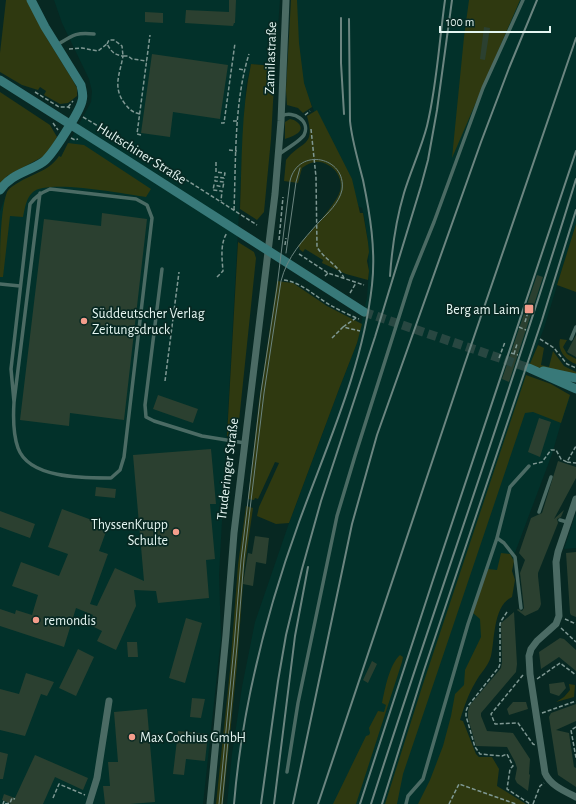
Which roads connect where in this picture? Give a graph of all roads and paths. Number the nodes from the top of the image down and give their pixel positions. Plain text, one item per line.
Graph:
1 (31, 0) edge
2 (286, 0) edge
3 (523, 0) edge
4 (94, 34) dead end
5 (150, 35) dead end
6 (235, 43) dead end
7 (107, 44) junction
8 (56, 46) junction
9 (70, 49) dead end
10 (249, 54) dead end
11 (123, 56) junction
12 (147, 61) junction
13 (239, 69) dead end
14 (244, 70) junction
15 (0, 80) edge
16 (310, 111) dead end
17 (140, 114) junction
18 (281, 117) junction
19 (307, 119) dead end
20 (233, 121) dead end
21 (238, 121) junction
22 (91, 122) dead end
23 (221, 123) dead end
24 (70, 124) junction
25 (141, 135) dead end
26 (309, 135) dead end
27 (229, 150) dead end
28 (237, 151) junction
29 (278, 155) junction
30 (216, 162) dead end
31 (0, 190) edge
32 (40, 193) junction
33 (283, 193) dead end
34 (221, 202) junction
35 (234, 210) junction
36 (257, 225) dead end
37 (227, 233) dead end
38 (286, 238) dead end
39 (279, 240) dead end
40 (285, 245) dead end
41 (268, 251) junction
42 (299, 254) dead end
43 (162, 269) dead end
44 (179, 272) dead end
45 (328, 273) junction
46 (325, 276) dead end
47 (217, 277) dead end
48 (344, 278) junction
49 (284, 280) dead end
50 (0, 284) edge
51 (364, 285) dead end
52 (20, 286) junction
53 (525, 311) dead end
54 (528, 312) junction
55 (531, 313) dead end
56 (360, 316) junction
57 (525, 322) dead end
58 (343, 327) junction
59 (519, 328) dead end
60 (524, 328) dead end
61 (576, 328) edge
62 (360, 331) dead end
63 (332, 338) dead end
64 (540, 339) dead end
65 (571, 339) dead end
66 (504, 342) dead end
67 (517, 344) dead end
68 (511, 353) dead end
69 (514, 354) junction
70 (518, 355) dead end
71 (499, 358) dead end
72 (576, 368) edge
73 (576, 378) edge
74 (165, 381) dead end
75 (576, 389) edge
76 (14, 402) junction
77 (245, 443) junction
78 (576, 446) edge
79 (567, 462) junction
80 (576, 462) edge
81 (529, 466) joint
82 (550, 477) dead end
83 (576, 499) edge
84 (538, 514) dead end
85 (560, 520) dead end
86 (568, 522) junction
87 (497, 538) junction
88 (521, 608) dead end
89 (507, 612) dead end
90 (559, 616) junction
91 (556, 624) junction
92 (576, 624) edge
93 (576, 642) edge
94 (530, 668) junction
95 (576, 675) edge
96 (531, 681) junction
97 (109, 701) dead end
98 (576, 701) edge
99 (536, 715) junction
100 (576, 727) edge
101 (542, 746) junction
102 (576, 758) edge
103 (287, 772) dead end
104 (548, 778) junction
105 (87, 796) dead end
106 (576, 797) edge
107 (8, 798) dead end
108 (53, 798) dead end
109 (15, 799) dead end
110 (11, 800) junction
111 (4, 801) dead end
112 (4, 804) edge
113 (89, 804) edge
114 (210, 804) edge
115 (406, 804) edge
116 (449, 804) edge
117 (516, 804) edge
118 (530, 804) edge
119 (533, 804) edge

1 - 8 main road
2 - 18 street, Zamilastraße
3 - 103 lane
4 - 8 lane
5 - 12 path
6 - 23 path
7 - 9 path
7 - 11 path
7 - 11 path
8 - 24 main road
10 - 14 path
11 - 12 path
11 - 17 path
12 - 17 path
13 - 14 path
14 - 21 path
15 - 24 main road, Hultschiner Straße
16 - 19 path
17 - 25 path
18 - 29 street, Zamilastraße
18 - 29 lane
20 - 21 path
21 - 28 path
22 - 34 path
24 - 31 main road
24 - 41 main road, Hultschiner Straße
26 - 48 path
27 - 28 path
28 - 35 path
29 - 41 street, Zamilastraße
30 - 34 path
32 - 52 lane
32 - 76 lane
32 - 76 lane
33 - 39 path
34 - 35 path
35 - 36 path
37 - 47 path
38 - 40 path
41 - 56 main road
41 - 77 street, Truderinger Straße
42 - 45 path
43 - 77 lane
44 - 74 path
45 - 46 path
45 - 48 path
48 - 51 path
49 - 56 path
50 - 52 lane
52 - 76 lane
53 - 54 path
54 - 55 path
54 - 57 path
56 - 58 path
58 - 62 path
58 - 63 path
59 - 60 path
61 - 65 lane
64 - 72 path
66 - 71 path
67 - 69 path
68 - 69 path
69 - 70 path
73 - 75 main road
77 - 114 street, Truderinger Straße
78 - 79 path
79 - 80 path
79 - 81 path
81 - 87 lane
82 - 84 lane
83 - 86 street
85 - 86 lane
86 - 90 street
87 - 88 lane
87 - 115 lane
89 - 118 path
90 - 91 street
90 - 92 path
91 - 93 path
91 - 94 street
94 - 96 street
94 - 101 path
95 - 96 path
96 - 99 street
97 - 113 street
98 - 99 path
99 - 101 street
100 - 102 path
101 - 104 street
104 - 106 street
104 - 119 path
105 - 108 path
107 - 110 path
109 - 110 path
110 - 112 path
111 - 112 path
116 - 117 path

